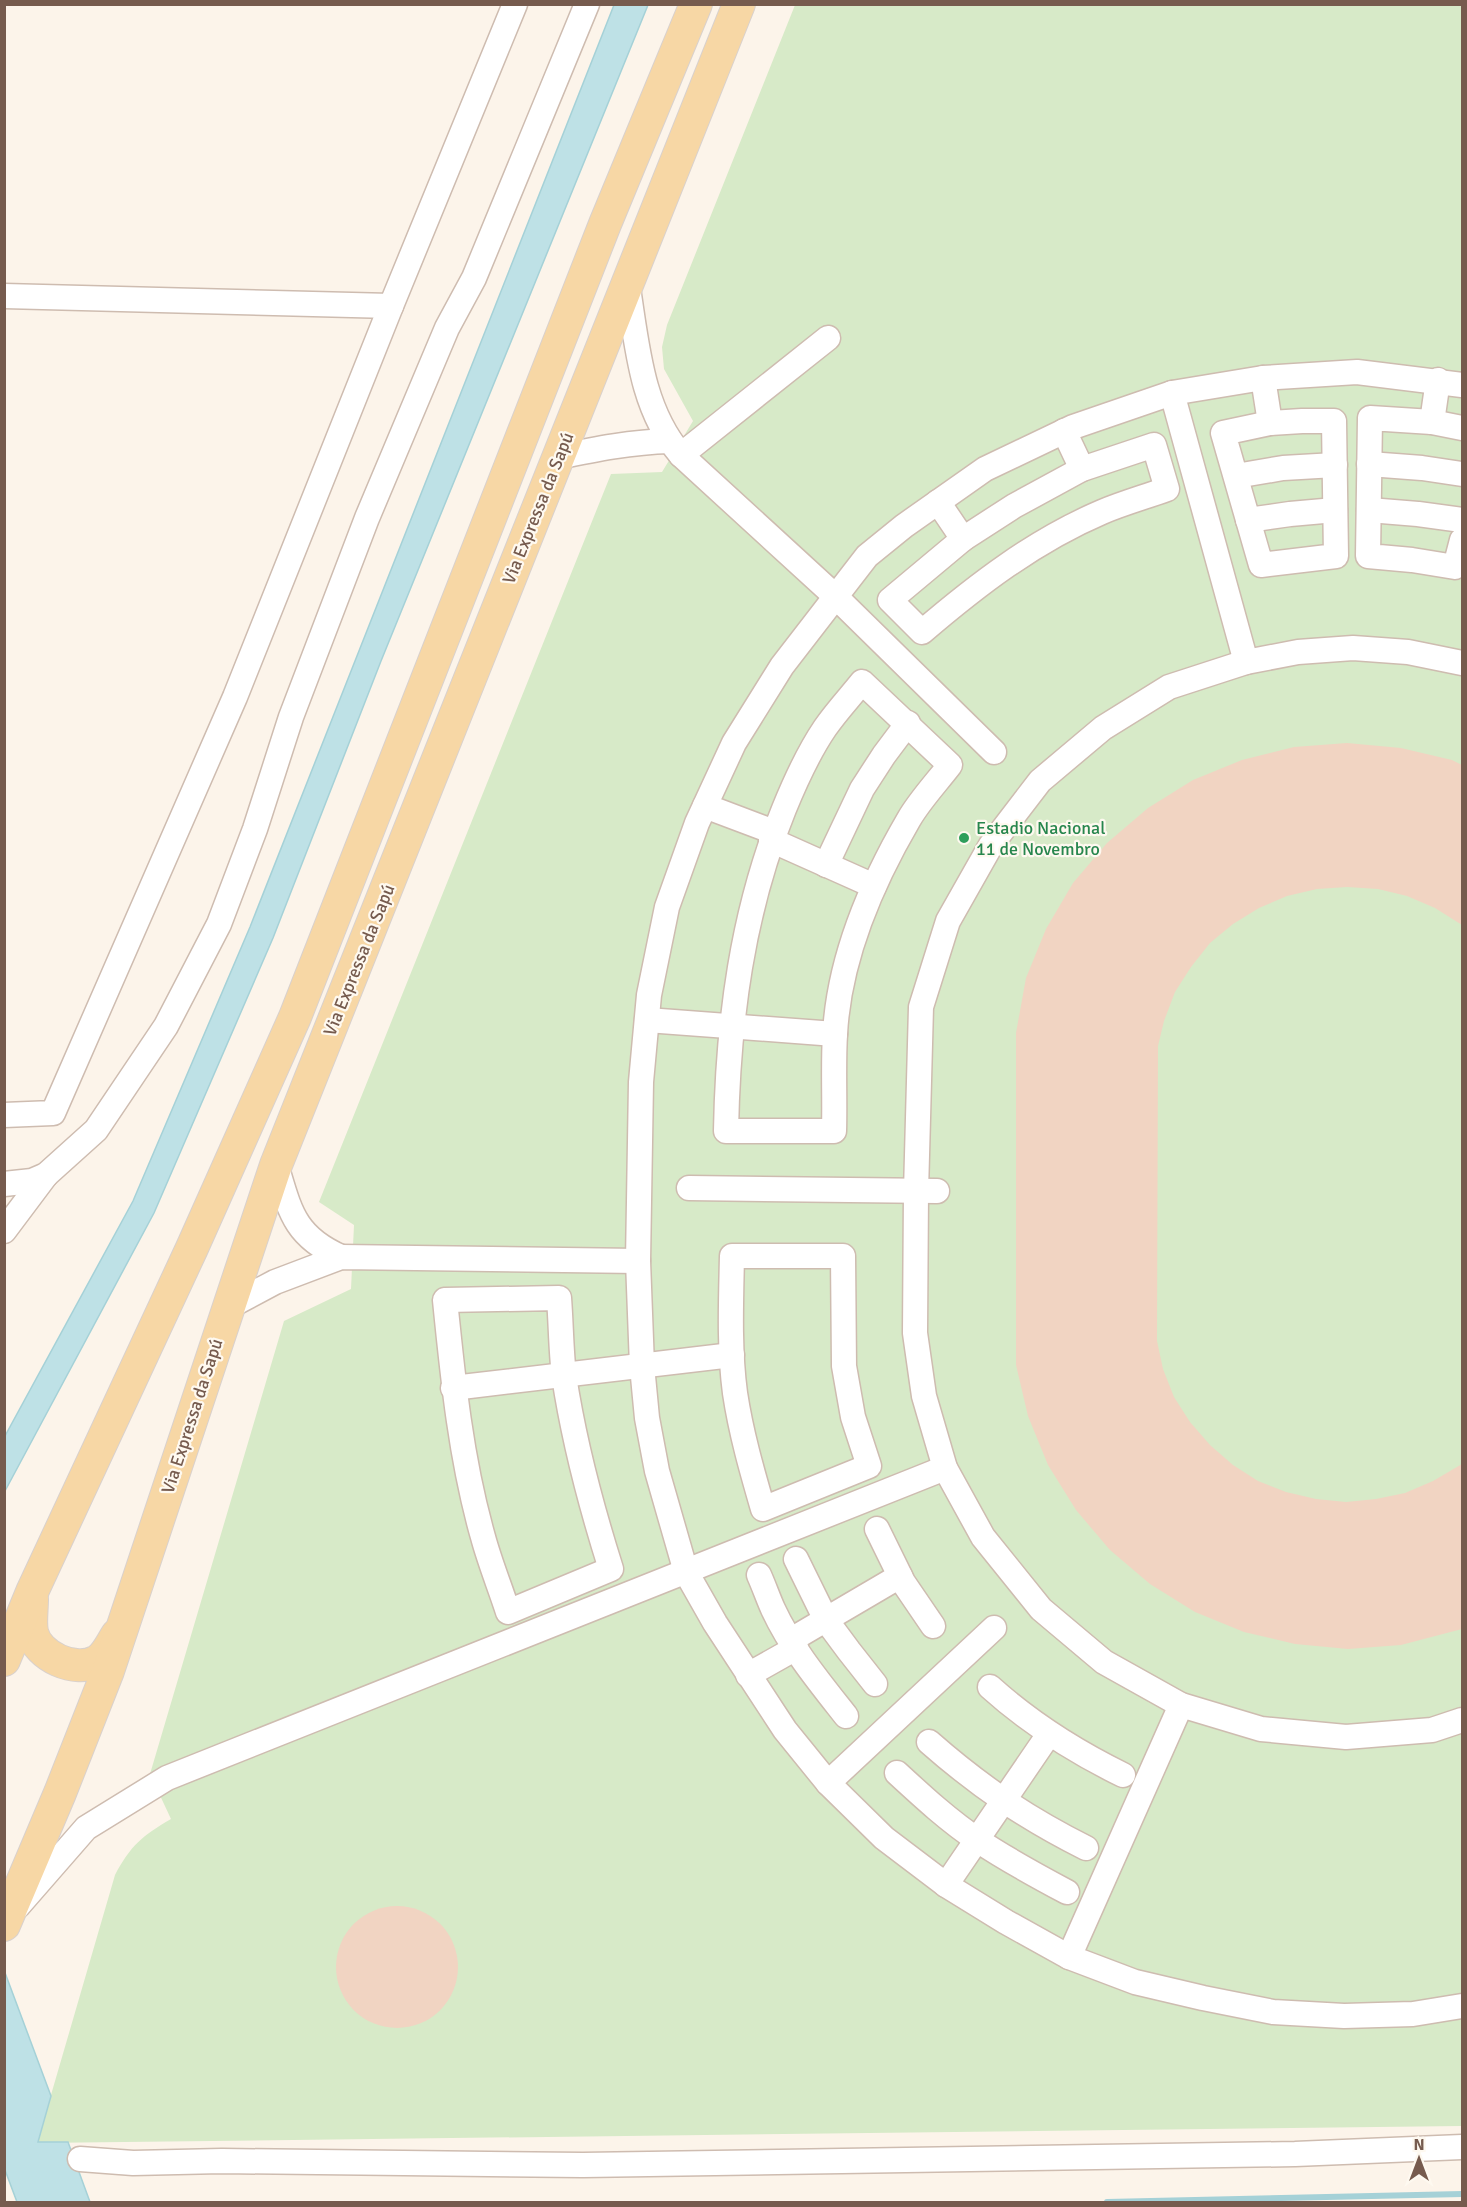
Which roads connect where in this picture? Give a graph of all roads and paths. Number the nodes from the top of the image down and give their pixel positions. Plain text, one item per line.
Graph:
1 (515, 4) edge
2 (587, 4) edge
3 (696, 4) edge
4 (739, 4) edge
5 (627, 282) junction
6 (4, 296) edge
7 (391, 306) junction
8 (828, 338) dead end
9 (1263, 378) junction
10 (1438, 380) junction
11 (1462, 384) edge
12 (1172, 393) junction
13 (1432, 422) junction
14 (1270, 423) junction
15 (1462, 428) edge
16 (1064, 431) junction
17 (675, 448) junction
18 (558, 458) junction
19 (1370, 464) junction
20 (1335, 465) junction
21 (1082, 470) junction
22 (1462, 474) edge
23 (1236, 476) junction
24 (938, 502) junction
25 (1335, 510) junction
26 (1369, 510) junction
27 (1248, 520) junction
28 (1462, 520) edge
29 (963, 539) junction
30 (1462, 540) edge
31 (835, 596) junction
32 (1246, 662) junction
33 (1462, 663) edge
34 (908, 723) junction
35 (994, 752) dead end
36 (705, 806) junction
37 (773, 836) junction
38 (826, 865) junction
39 (873, 886) junction
40 (646, 1020) junction
41 (731, 1026) junction
42 (835, 1034) junction
43 (4, 1114) edge
44 (276, 1165) junction
45 (46, 1175) junction
46 (4, 1184) edge
47 (689, 1188) dead end
48 (926, 1192) junction
49 (4, 1231) edge
50 (341, 1257) junction
51 (638, 1261) junction
52 (228, 1306) junction
53 (732, 1355) junction
54 (642, 1366) junction
55 (564, 1375) junction
56 (453, 1389) junction
57 (945, 1468) junction
58 (877, 1529) dead end
59 (796, 1559) dead end
60 (686, 1572) junction
61 (759, 1575) dead end
62 (900, 1576) junction
63 (32, 1592) junction
64 (826, 1620) junction
65 (125, 1621) junction
66 (933, 1626) dead end
67 (994, 1628) dead end
68 (794, 1644) junction
69 (4, 1660) edge
70 (747, 1675) junction
71 (875, 1684) dead end
72 (990, 1687) dead end
73 (1181, 1705) junction
74 (846, 1716) dead end
75 (1462, 1720) edge
76 (1049, 1734) junction
77 (929, 1742) dead end
78 (897, 1773) dead end
79 (1123, 1775) dead end
80 (828, 1783) junction
81 (1003, 1802) junction
82 (977, 1840) junction
83 (1086, 1848) dead end
84 (946, 1885) junction
85 (1067, 1892) dead end
86 (7, 1921) edge
87 (1070, 1957) junction
88 (1462, 2006) edge
89 (1462, 2147) edge
90 (80, 2159) dead end

1 - 7 street
2 - 45 street
3 - 63 main road
4 - 5 main road, Via Expressa da Sapú
5 - 17 street
5 - 18 main road, Via Expressa da Sapú
6 - 7 street
7 - 43 street
8 - 17 street
9 - 10 street
9 - 12 street
9 - 14 street
10 - 11 street
10 - 13 street
12 - 16 street
12 - 32 street
13 - 15 street
13 - 19 street
14 - 20 street
14 - 23 street
16 - 21 street
16 - 24 street
17 - 18 street
17 - 31 street
18 - 44 main road, Via Expressa da Sapú
19 - 22 street
19 - 26 street
20 - 23 street
20 - 25 street
21 - 29 street
21 - 29 street
23 - 27 street
24 - 29 street
24 - 31 street
25 - 27 street
25 - 27 street
26 - 28 street
26 - 30 street
31 - 35 street
31 - 36 street
32 - 33 street
32 - 48 street
34 - 37 street
34 - 38 street
34 - 39 street
36 - 37 street
36 - 40 street
37 - 38 street
37 - 41 street
38 - 39 street
39 - 42 street
40 - 41 street
40 - 51 street
41 - 42 street
41 - 42 street
44 - 50 street
44 - 52 main road, Via Expressa da Sapú
45 - 46 street
45 - 49 street
47 - 48 street
48 - 57 street
50 - 51 street
50 - 52 street
51 - 54 street
52 - 65 main road, Via Expressa da Sapú
53 - 53 street
53 - 54 street
54 - 55 street
54 - 60 street
55 - 56 street
55 - 56 street
55 - 56 street
57 - 60 street
57 - 73 street
58 - 62 street
59 - 64 street
60 - 70 street
60 - 86 street
61 - 68 street
62 - 64 street
62 - 66 street
63 - 65 main road
63 - 69 main road
64 - 68 street
64 - 71 street
65 - 86 main road, Via Expressa da Sapú
67 - 80 street
68 - 70 street
68 - 74 street
70 - 80 street
72 - 76 street
73 - 75 street
73 - 87 street
76 - 79 street
76 - 81 street
77 - 81 street
78 - 82 street
80 - 84 street
81 - 82 street
81 - 83 street
82 - 84 street
82 - 85 street
84 - 87 street
87 - 88 street
89 - 90 street

